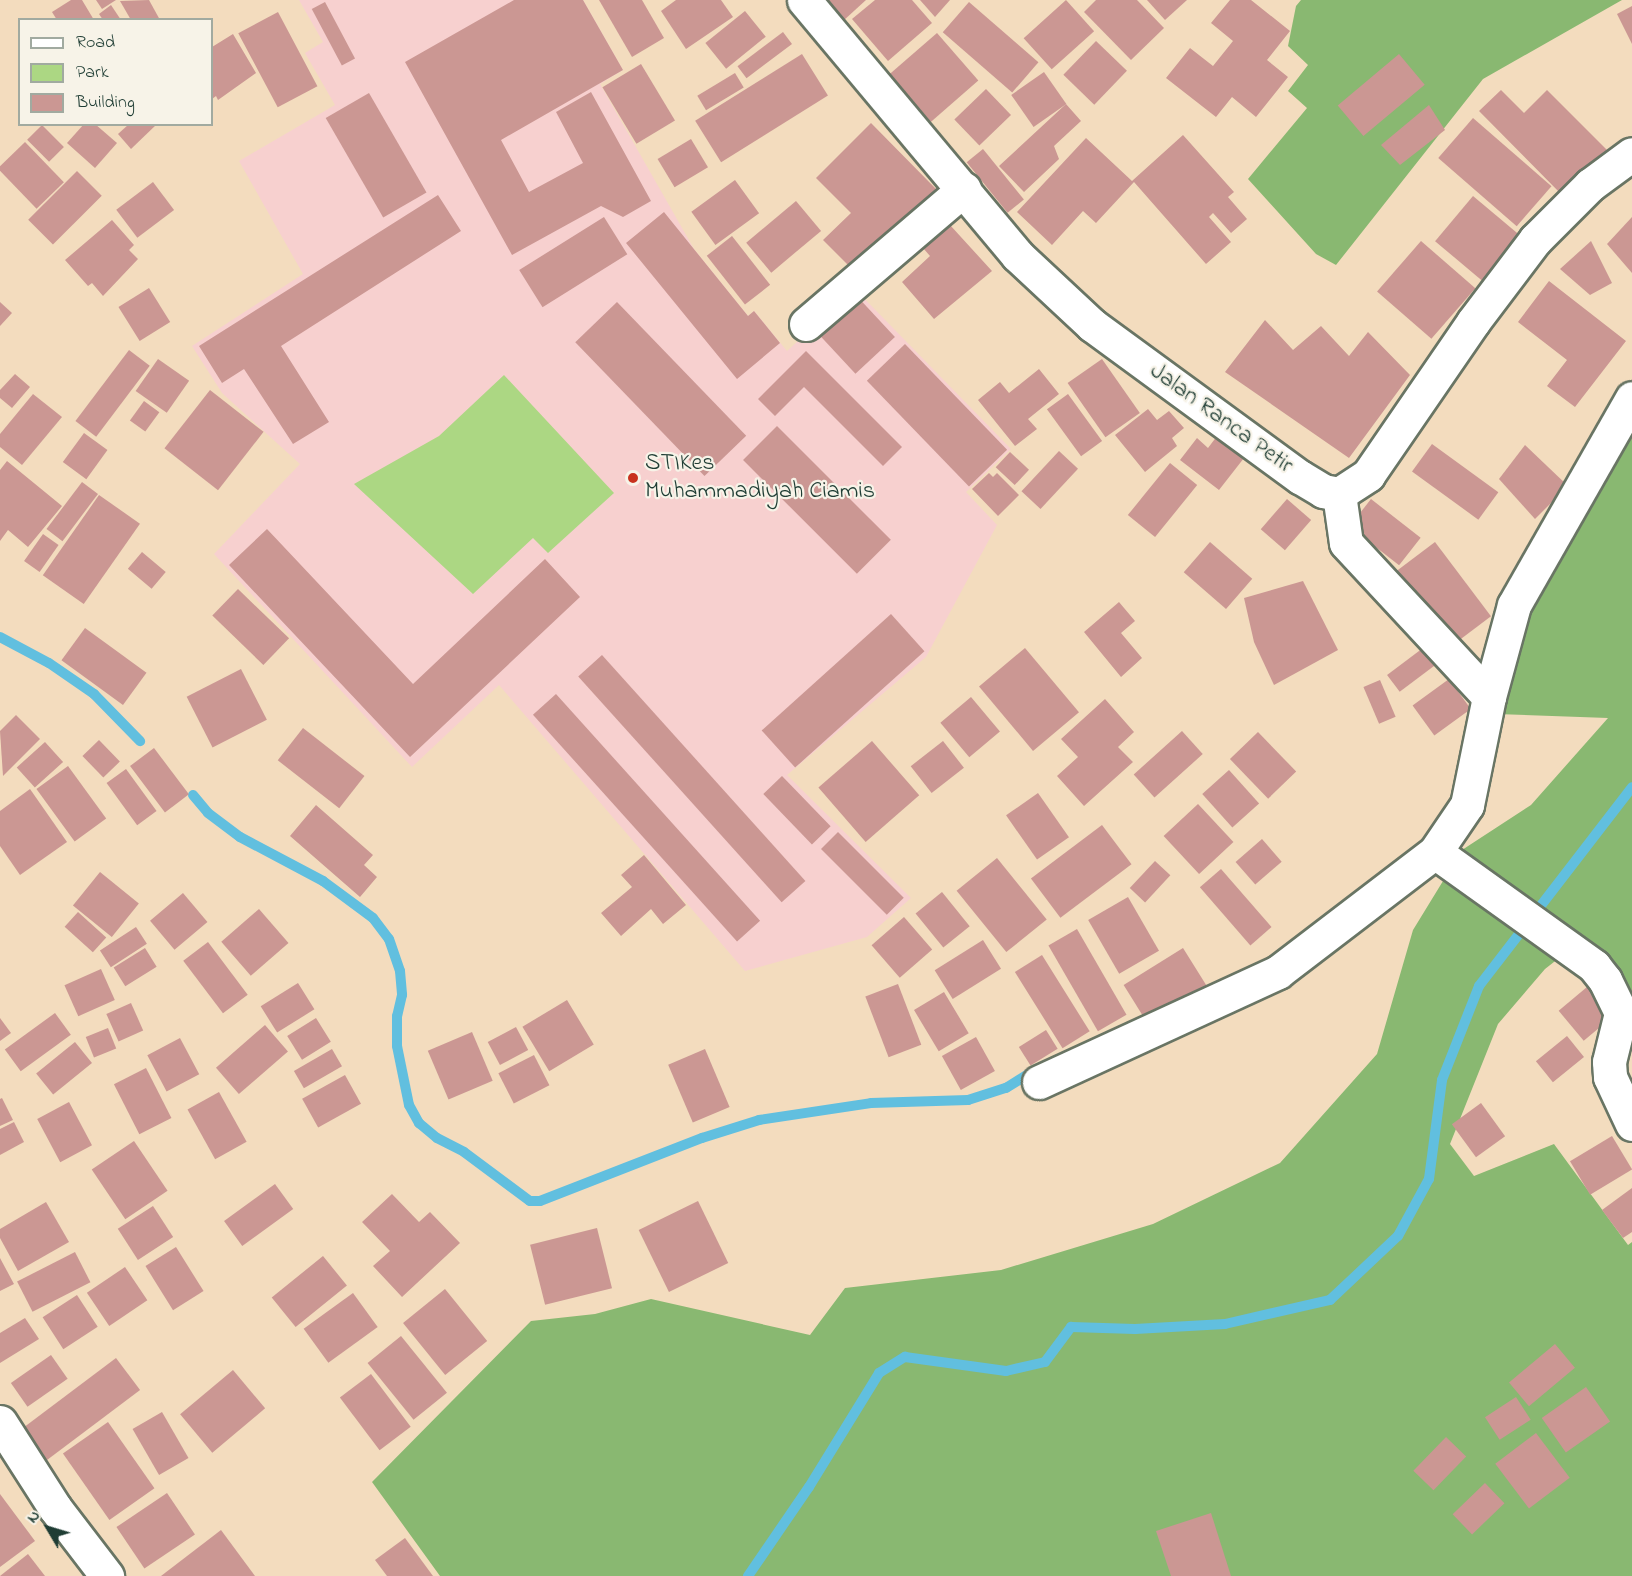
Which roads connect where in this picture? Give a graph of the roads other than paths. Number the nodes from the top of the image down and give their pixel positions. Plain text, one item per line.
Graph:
1 (804, 0) edge
2 (1632, 154) edge
3 (964, 189) junction
4 (807, 324) dead end
5 (1632, 398) edge
6 (1339, 494) junction
7 (1489, 697) junction
8 (1435, 852) junction
9 (1040, 1082) dead end
10 (1632, 1124) edge
11 (0, 1422) edge
12 (107, 1576) edge

1 - 3 street, Jalan Ranca Petir
2 - 6 street
3 - 4 street
3 - 6 street, Jalan Ranca Petir
5 - 7 street
6 - 7 street
7 - 8 street
8 - 9 street
8 - 10 street
11 - 12 street

